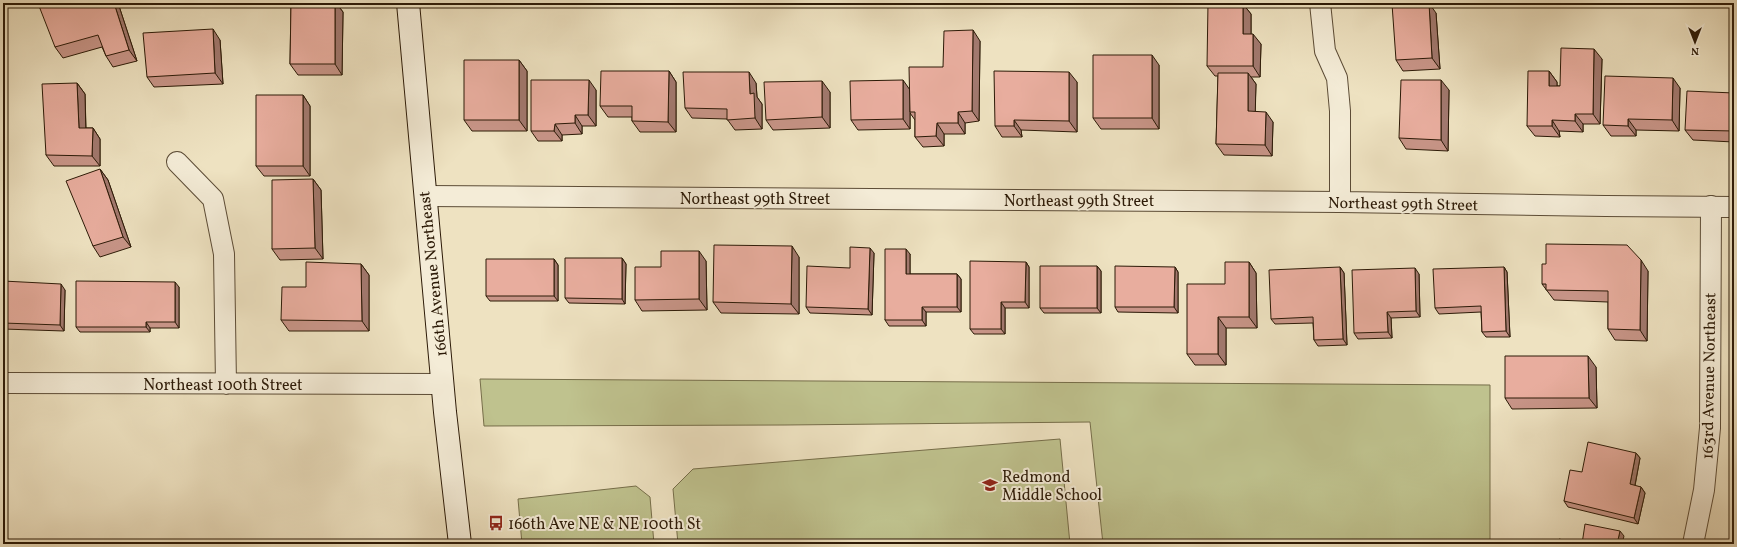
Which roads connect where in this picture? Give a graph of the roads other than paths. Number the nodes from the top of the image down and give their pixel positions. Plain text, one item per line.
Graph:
1 (408, 3) edge
2 (1320, 3) edge
3 (177, 162) dead end
4 (425, 196) junction
5 (1340, 202) junction
6 (1711, 206) junction
7 (1734, 207) edge
8 (3, 383) edge
9 (226, 384) junction
10 (443, 384) junction
11 (460, 544) edge
12 (1694, 544) edge

1 - 4 street, 166th Avenue Northeast
2 - 5 street
3 - 9 street
4 - 5 street, Northeast 99th Street
4 - 10 street, 166th Avenue Northeast
5 - 6 street, Northeast 99th Street
6 - 7 street, Northeast 99th Street
6 - 12 street, 163rd Avenue Northeast
8 - 9 street, Northeast 100th Street
9 - 10 street, Northeast 100th Street
10 - 11 street, 166th Avenue Northeast

